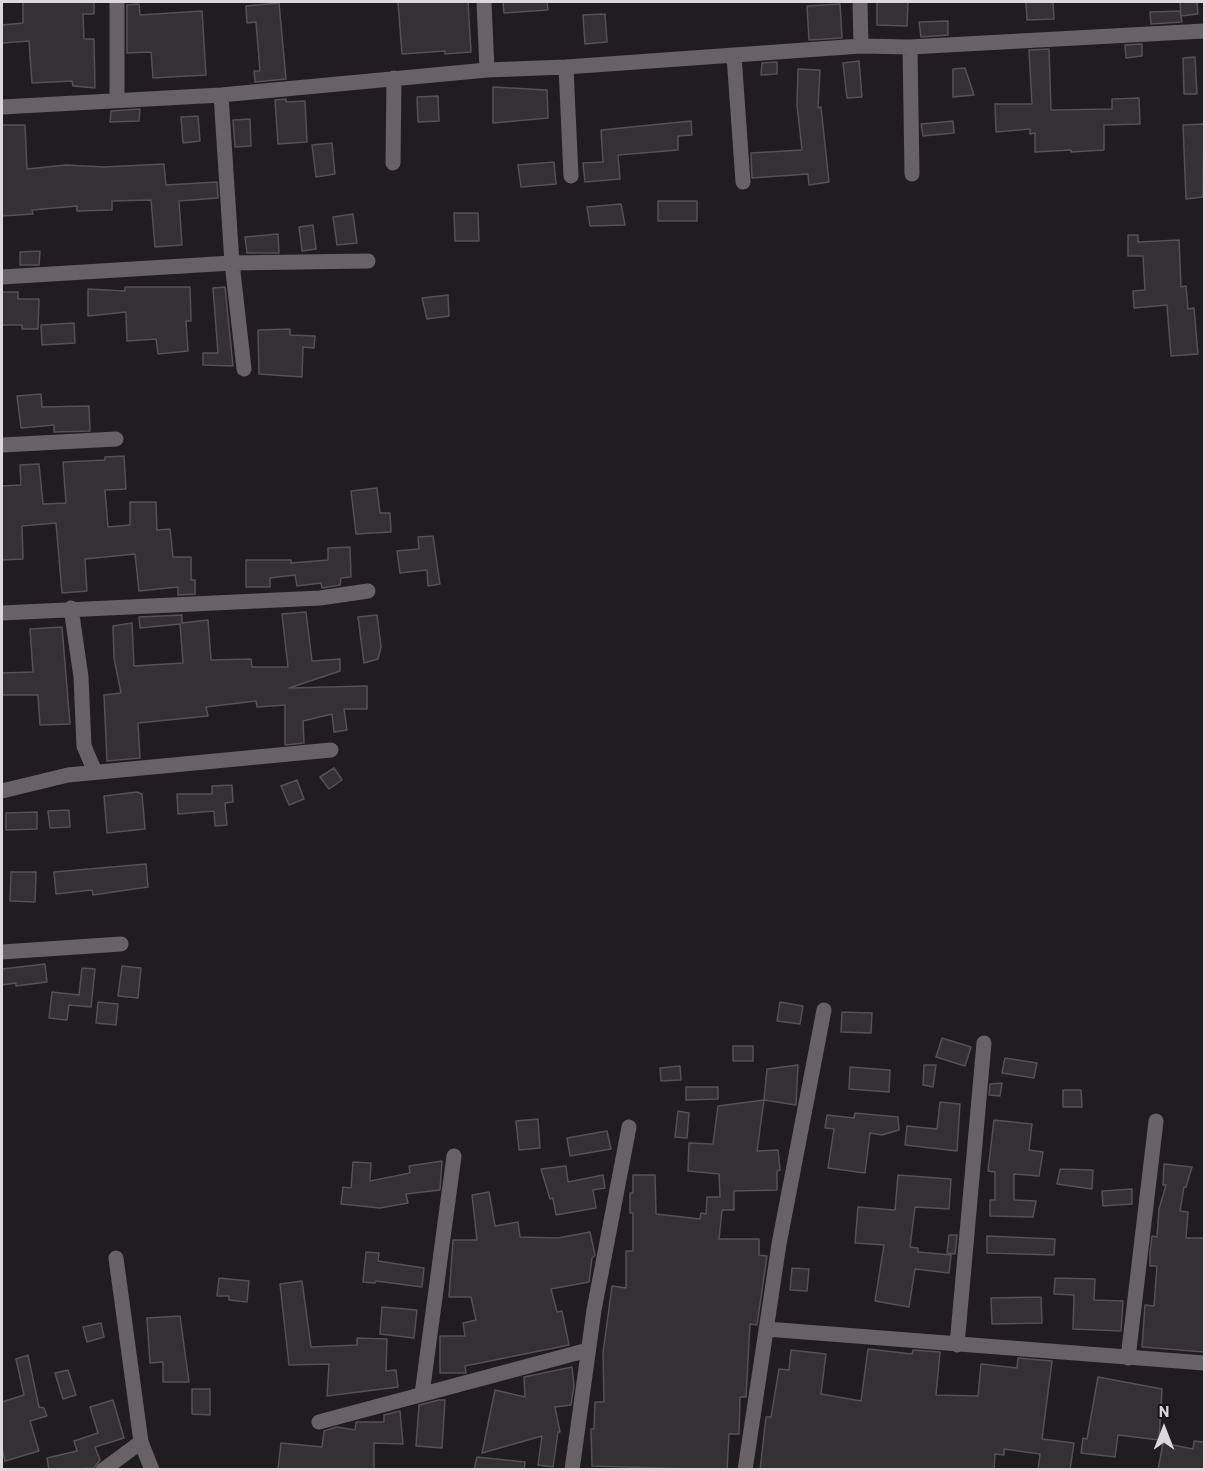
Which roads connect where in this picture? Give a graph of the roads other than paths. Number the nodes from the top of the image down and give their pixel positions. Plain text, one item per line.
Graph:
1 (117, 2) edge
2 (484, 2) edge
3 (860, 2) edge
4 (1204, 31) edge
5 (861, 46) junction
6 (910, 47) junction
7 (734, 56) junction
8 (566, 67) junction
9 (487, 70) junction
10 (394, 78) junction
11 (221, 94) junction
12 (117, 99) junction
13 (2, 107) edge
14 (393, 163) dead end
15 (912, 174) dead end
16 (572, 176) dead end
17 (743, 182) dead end
18 (368, 261) dead end
19 (232, 263) junction
20 (2, 277) edge
21 (244, 369) dead end
22 (116, 439) dead end
23 (2, 446) edge
24 (368, 591) dead end
25 (71, 608) junction
26 (2, 613) edge
27 (84, 746) junction
28 (330, 750) dead end
29 (95, 772) junction
30 (68, 775) junction
31 (2, 791) edge
32 (121, 944) dead end
33 (2, 952) edge
34 (824, 1010) dead end
35 (984, 1043) dead end
36 (1156, 1121) dead end
37 (629, 1127) dead end
38 (454, 1156) dead end
39 (116, 1258) dead end
40 (766, 1329) junction
41 (957, 1345) junction
42 (588, 1350) junction
43 (1128, 1358) junction
44 (1204, 1364) edge
45 (422, 1395) junction
46 (319, 1422) dead end
47 (141, 1442) junction
48 (103, 1470) edge
49 (152, 1470) edge
50 (572, 1470) edge
51 (745, 1470) edge

1 - 12 street
2 - 9 street
3 - 5 street
4 - 6 street
5 - 6 street
5 - 7 street
6 - 15 street
7 - 8 street
7 - 17 street
8 - 9 street
8 - 16 street
9 - 10 street
10 - 11 street
10 - 14 street
11 - 12 street
11 - 19 street
12 - 13 street
18 - 19 street
19 - 20 street
19 - 21 street
22 - 23 street
24 - 25 street
25 - 26 street
25 - 27 street
27 - 29 street
27 - 30 street
28 - 29 street
29 - 30 street
30 - 31 street
32 - 33 street
34 - 40 street
35 - 41 street
36 - 43 street
37 - 42 street
38 - 45 street
39 - 47 street
40 - 41 street
40 - 51 street
41 - 43 street
42 - 45 street
42 - 50 street
43 - 44 street
45 - 46 street
47 - 48 street
47 - 49 street

